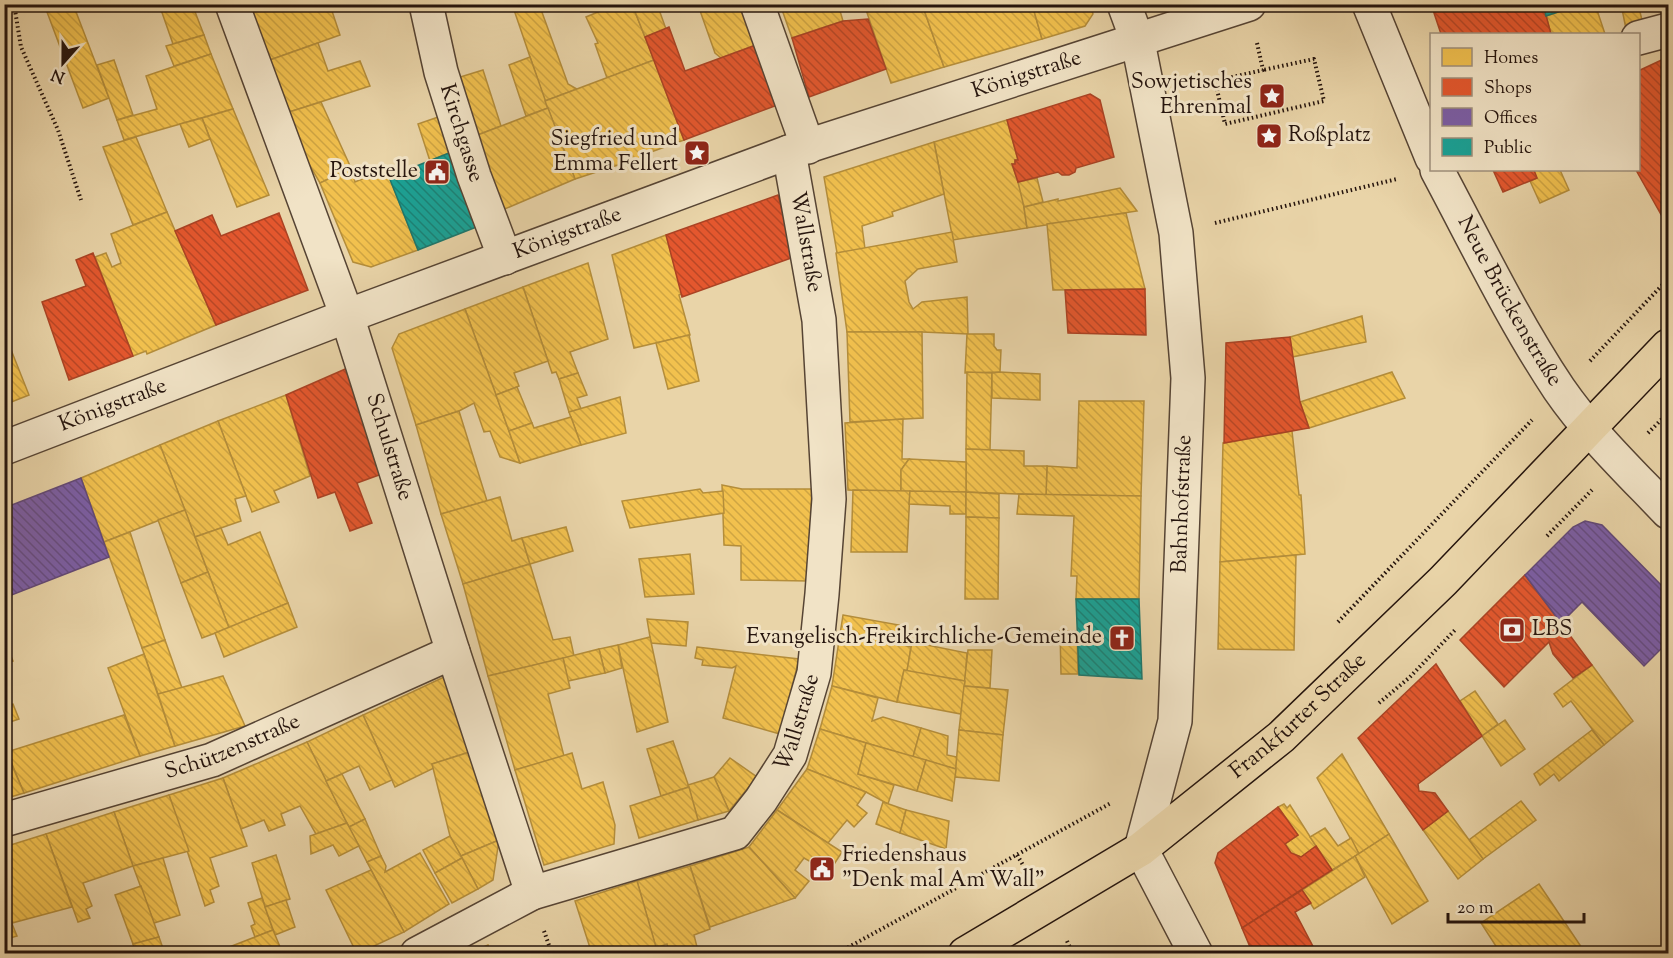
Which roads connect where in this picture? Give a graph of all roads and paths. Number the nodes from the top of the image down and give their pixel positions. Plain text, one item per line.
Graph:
1 (14, 4) edge
2 (231, 4) edge
3 (426, 4) edge
4 (757, 4) edge
5 (1124, 4) edge
6 (1369, 4) edge
7 (1249, 5) edge
8 (1668, 30) edge
9 (1640, 37) edge
10 (1138, 42) junction
11 (1263, 69) junction
12 (1421, 106) edge
13 (798, 149) junction
14 (1430, 153) edge
15 (1438, 171) edge
16 (1402, 178) dead end
17 (81, 200) dead end
18 (1176, 233) junction
19 (505, 258) junction
20 (1668, 279) edge
21 (347, 316) junction
22 (1668, 346) edge
23 (1560, 391) junction
24 (1591, 429) junction
25 (4, 448) edge
26 (1668, 512) edge
27 (453, 652) junction
28 (4, 820) edge
29 (1142, 849) junction
30 (532, 893) junction
31 (417, 954) edge
32 (964, 954) edge
33 (1077, 954) edge
34 (1119, 954) edge
35 (1197, 954) edge

1 - 17 path
2 - 21 street, Schulstraße
3 - 19 street, Kirchgasse
4 - 13 street, Wallstraße
5 - 10 street, Bahnhofstraße
6 - 12 street
7 - 10 street, Königstraße
7 - 11 path
8 - 9 street
10 - 13 street, Königstraße
10 - 18 street, Bahnhofstraße
11 - 11 path
12 - 14 street
13 - 19 street, Königstraße
13 - 30 street, Wallstraße
15 - 23 street, Neue Brückenstraße
16 - 18 path
18 - 29 street, Bahnhofstraße
19 - 21 street, Königstraße
20 - 23 path
21 - 25 street, Königstraße
21 - 27 street, Schulstraße
22 - 24 main road, Frankfurter Straße
23 - 24 street, Neue Brückenstraße
24 - 26 street, Neue Brückenstraße
24 - 29 main road, Frankfurter Straße
27 - 28 street, Schützenstraße
27 - 30 street, Schulstraße
29 - 32 main road, Frankfurter Straße
29 - 35 street
30 - 31 street, Wallstraße
33 - 34 path

